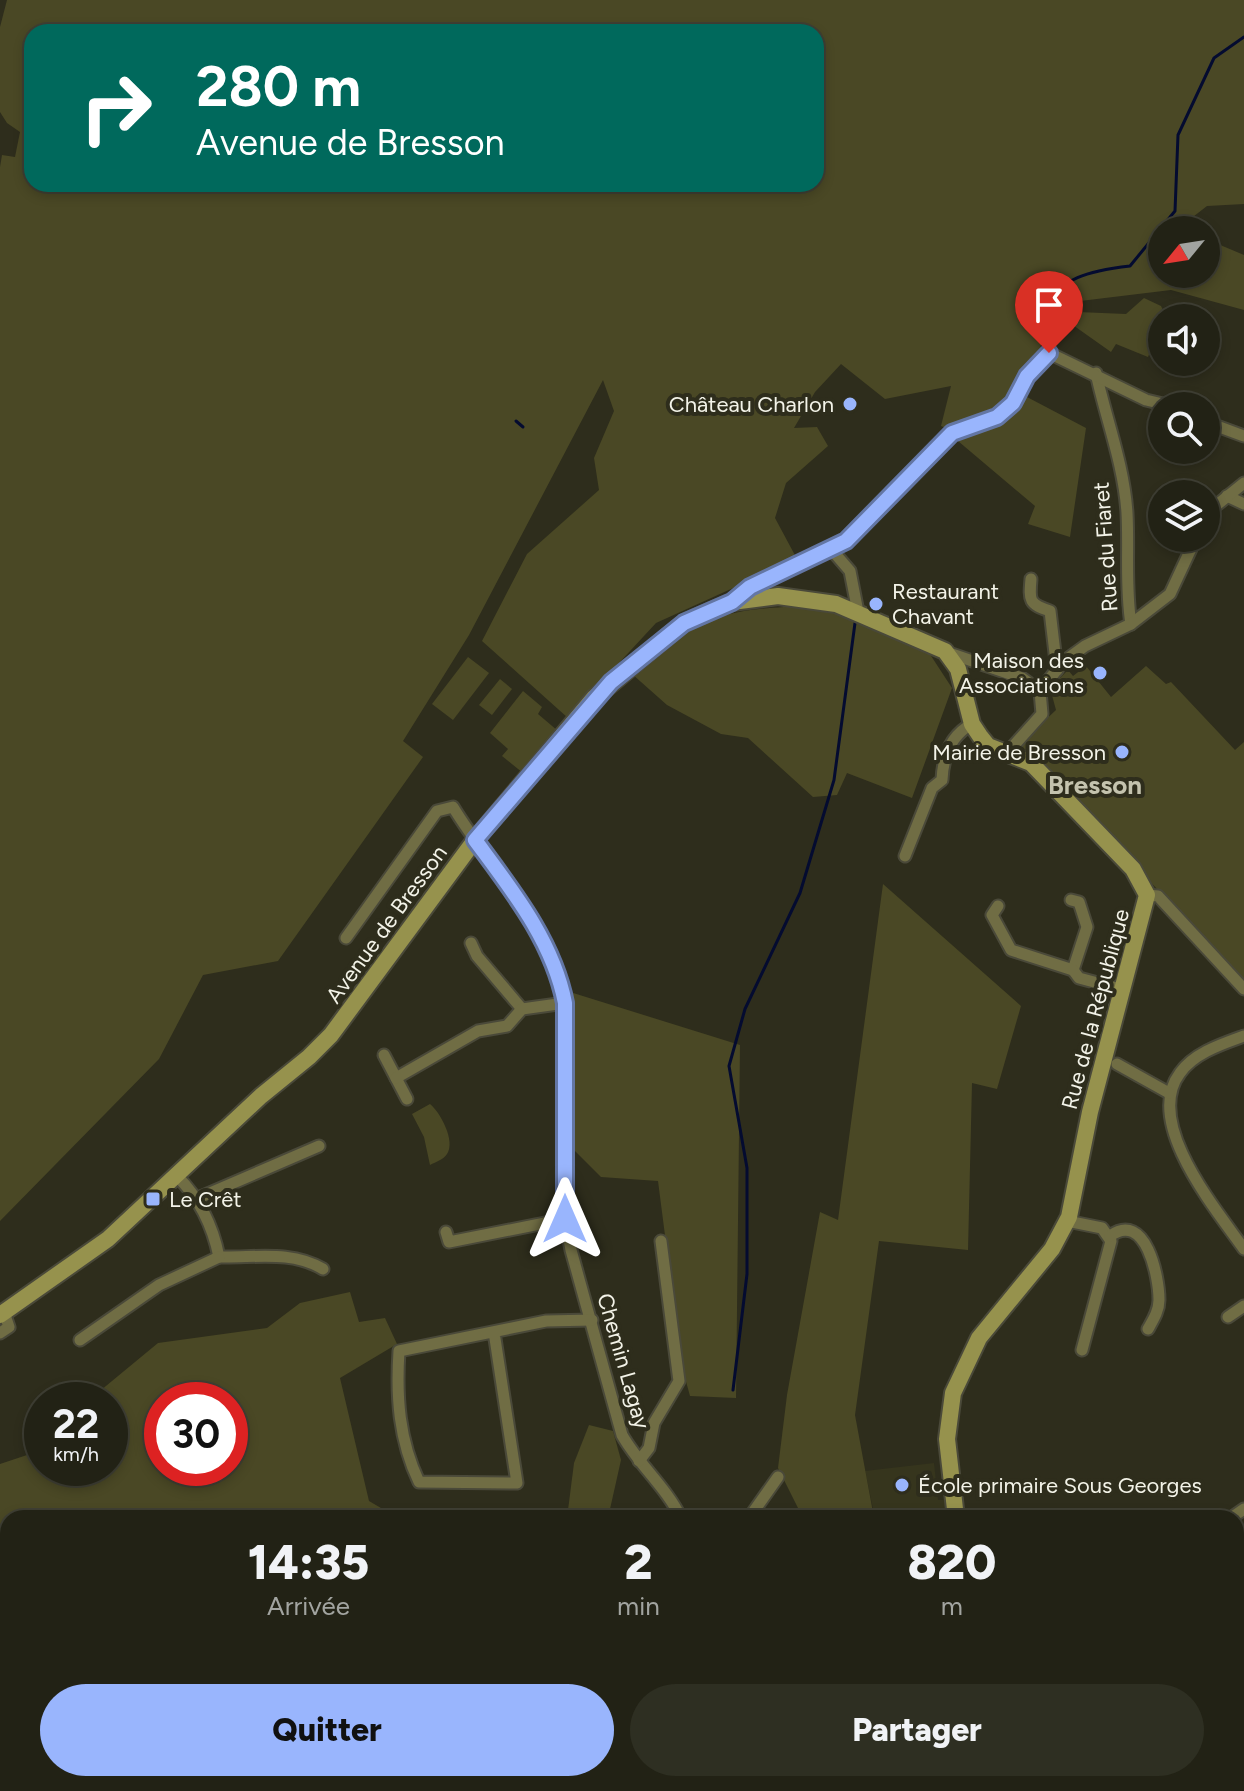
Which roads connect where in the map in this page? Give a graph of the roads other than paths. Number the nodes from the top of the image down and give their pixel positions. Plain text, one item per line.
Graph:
1 (1096, 373) junction
2 (1148, 400) edge
3 (1220, 427) edge
4 (1244, 436) edge
5 (1244, 483) edge
6 (1227, 496) junction
7 (1220, 504) edge
8 (1244, 504) edge
9 (831, 549) junction
10 (1190, 552) edge
11 (1031, 579) dead end
12 (732, 602) junction
13 (858, 612) junction
14 (1131, 624) junction
15 (945, 651) junction
16 (1057, 670) junction
17 (1040, 691) junction
18 (972, 724) junction
19 (1007, 753) junction
20 (475, 840) junction
21 (905, 856) dead end
22 (1147, 895) junction
23 (1071, 900) dead end
24 (998, 906) dead end
25 (346, 938) dead end
26 (471, 943) dead end
27 (1073, 970) junction
28 (1244, 989) edge
29 (1124, 990) junction
30 (565, 1003) junction
31 (522, 1009) junction
32 (1244, 1036) edge
33 (384, 1055) dead end
34 (1117, 1064) dead end
35 (396, 1078) junction
36 (1169, 1093) junction
37 (407, 1099) dead end
38 (319, 1146) dead end
39 (177, 1176) junction
40 (196, 1199) junction
41 (565, 1219) junction
42 (1067, 1221) junction
43 (446, 1232) dead end
44 (1110, 1236) junction
45 (661, 1241) dead end
46 (1244, 1249) edge
47 (219, 1257) junction
48 (323, 1269) dead end
49 (1244, 1306) edge
50 (2, 1313) edge
51 (1228, 1317) dead end
52 (592, 1320) junction
53 (1148, 1329) dead end
54 (494, 1332) junction
55 (0, 1333) edge
56 (80, 1340) dead end
57 (1082, 1350) dead end
58 (639, 1461) junction
59 (778, 1477) dead end
60 (676, 1510) edge
61 (755, 1510) edge
62 (955, 1510) edge

1 - 2 street
1 - 9 street
1 - 14 street, Rue du Fiaret
3 - 4 street
5 - 6 street
6 - 7 street
6 - 8 street
9 - 12 street
9 - 13 street
10 - 14 street
11 - 16 street
12 - 13 street, Avenue de Bresson
12 - 20 street, Avenue de Bresson
13 - 15 street, Avenue de Bresson
14 - 16 street
15 - 17 street
15 - 18 street
16 - 17 street
17 - 19 street
18 - 19 street, Rue de la République
18 - 21 street
19 - 22 street, Rue de la République
20 - 25 street, Chemin Lagay
20 - 30 street, Chemin Lagay
20 - 39 street, Avenue de Bresson
22 - 28 street
22 - 29 street, Rue de la République
23 - 27 street
24 - 27 street
26 - 31 street
27 - 29 street
29 - 42 street, Rue de la République
30 - 31 street
30 - 41 street, Chemin Lagay
31 - 35 street
32 - 36 street
33 - 35 street
34 - 36 street
35 - 37 street
36 - 46 street
38 - 40 street
39 - 40 street
39 - 50 street, Avenue de Bresson
40 - 47 street
41 - 43 street
41 - 52 street, Chemin Lagay
42 - 44 street
42 - 62 street, Rue de la République
44 - 53 street
44 - 57 street
45 - 58 street
47 - 48 street
47 - 56 street
49 - 51 street
50 - 55 street
52 - 54 street
52 - 58 street, Chemin Lagay
54 - 54 street
58 - 60 street, Chemin Lagay
59 - 61 street

